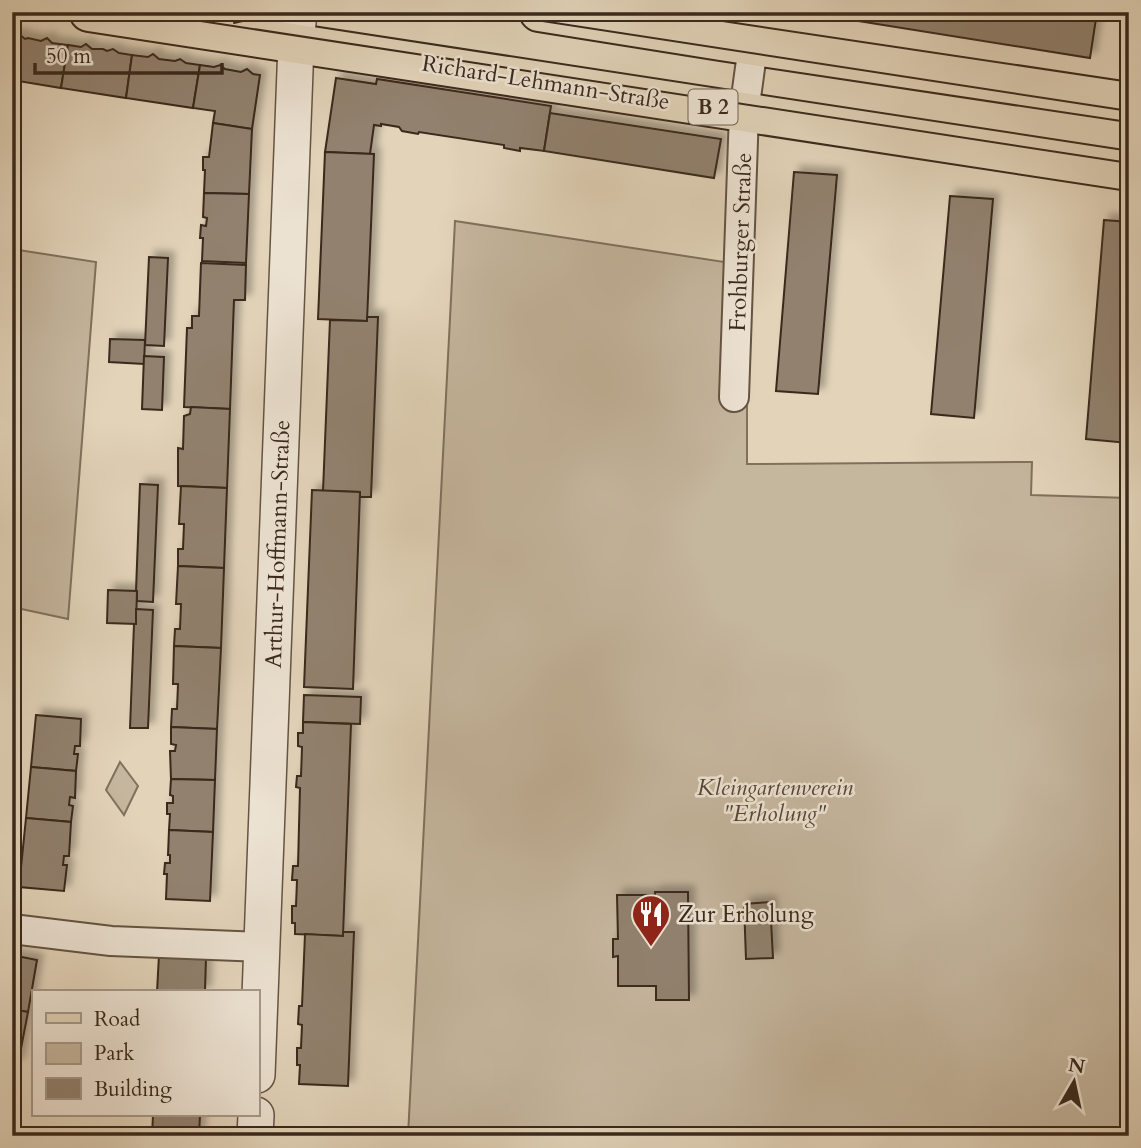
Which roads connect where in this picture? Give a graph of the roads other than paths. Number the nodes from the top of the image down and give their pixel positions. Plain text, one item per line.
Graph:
1 (89, 12) edge
2 (539, 12) edge
3 (298, 28) edge
4 (753, 46) junction
5 (1129, 102) edge
6 (744, 112) junction
7 (1129, 171) edge
8 (734, 397) dead end
9 (12, 929) edge
10 (262, 947) junction
11 (259, 1024) edge
12 (256, 1116) edge
13 (255, 1136) edge

1 - 3 main road, Richard-Lehmann-Straße / B 2
2 - 4 main road
3 - 6 main road, Richard-Lehmann-Straße / B 2
3 - 10 street, Arthur-Hoffmann-Straße
4 - 5 main road
4 - 6 street, Frohburger Straße
6 - 7 main road, Richard-Lehmann-Straße / B 2
6 - 8 street, Frohburger Straße
9 - 10 street
10 - 11 street, Arthur-Hoffmann-Straße
12 - 13 street

